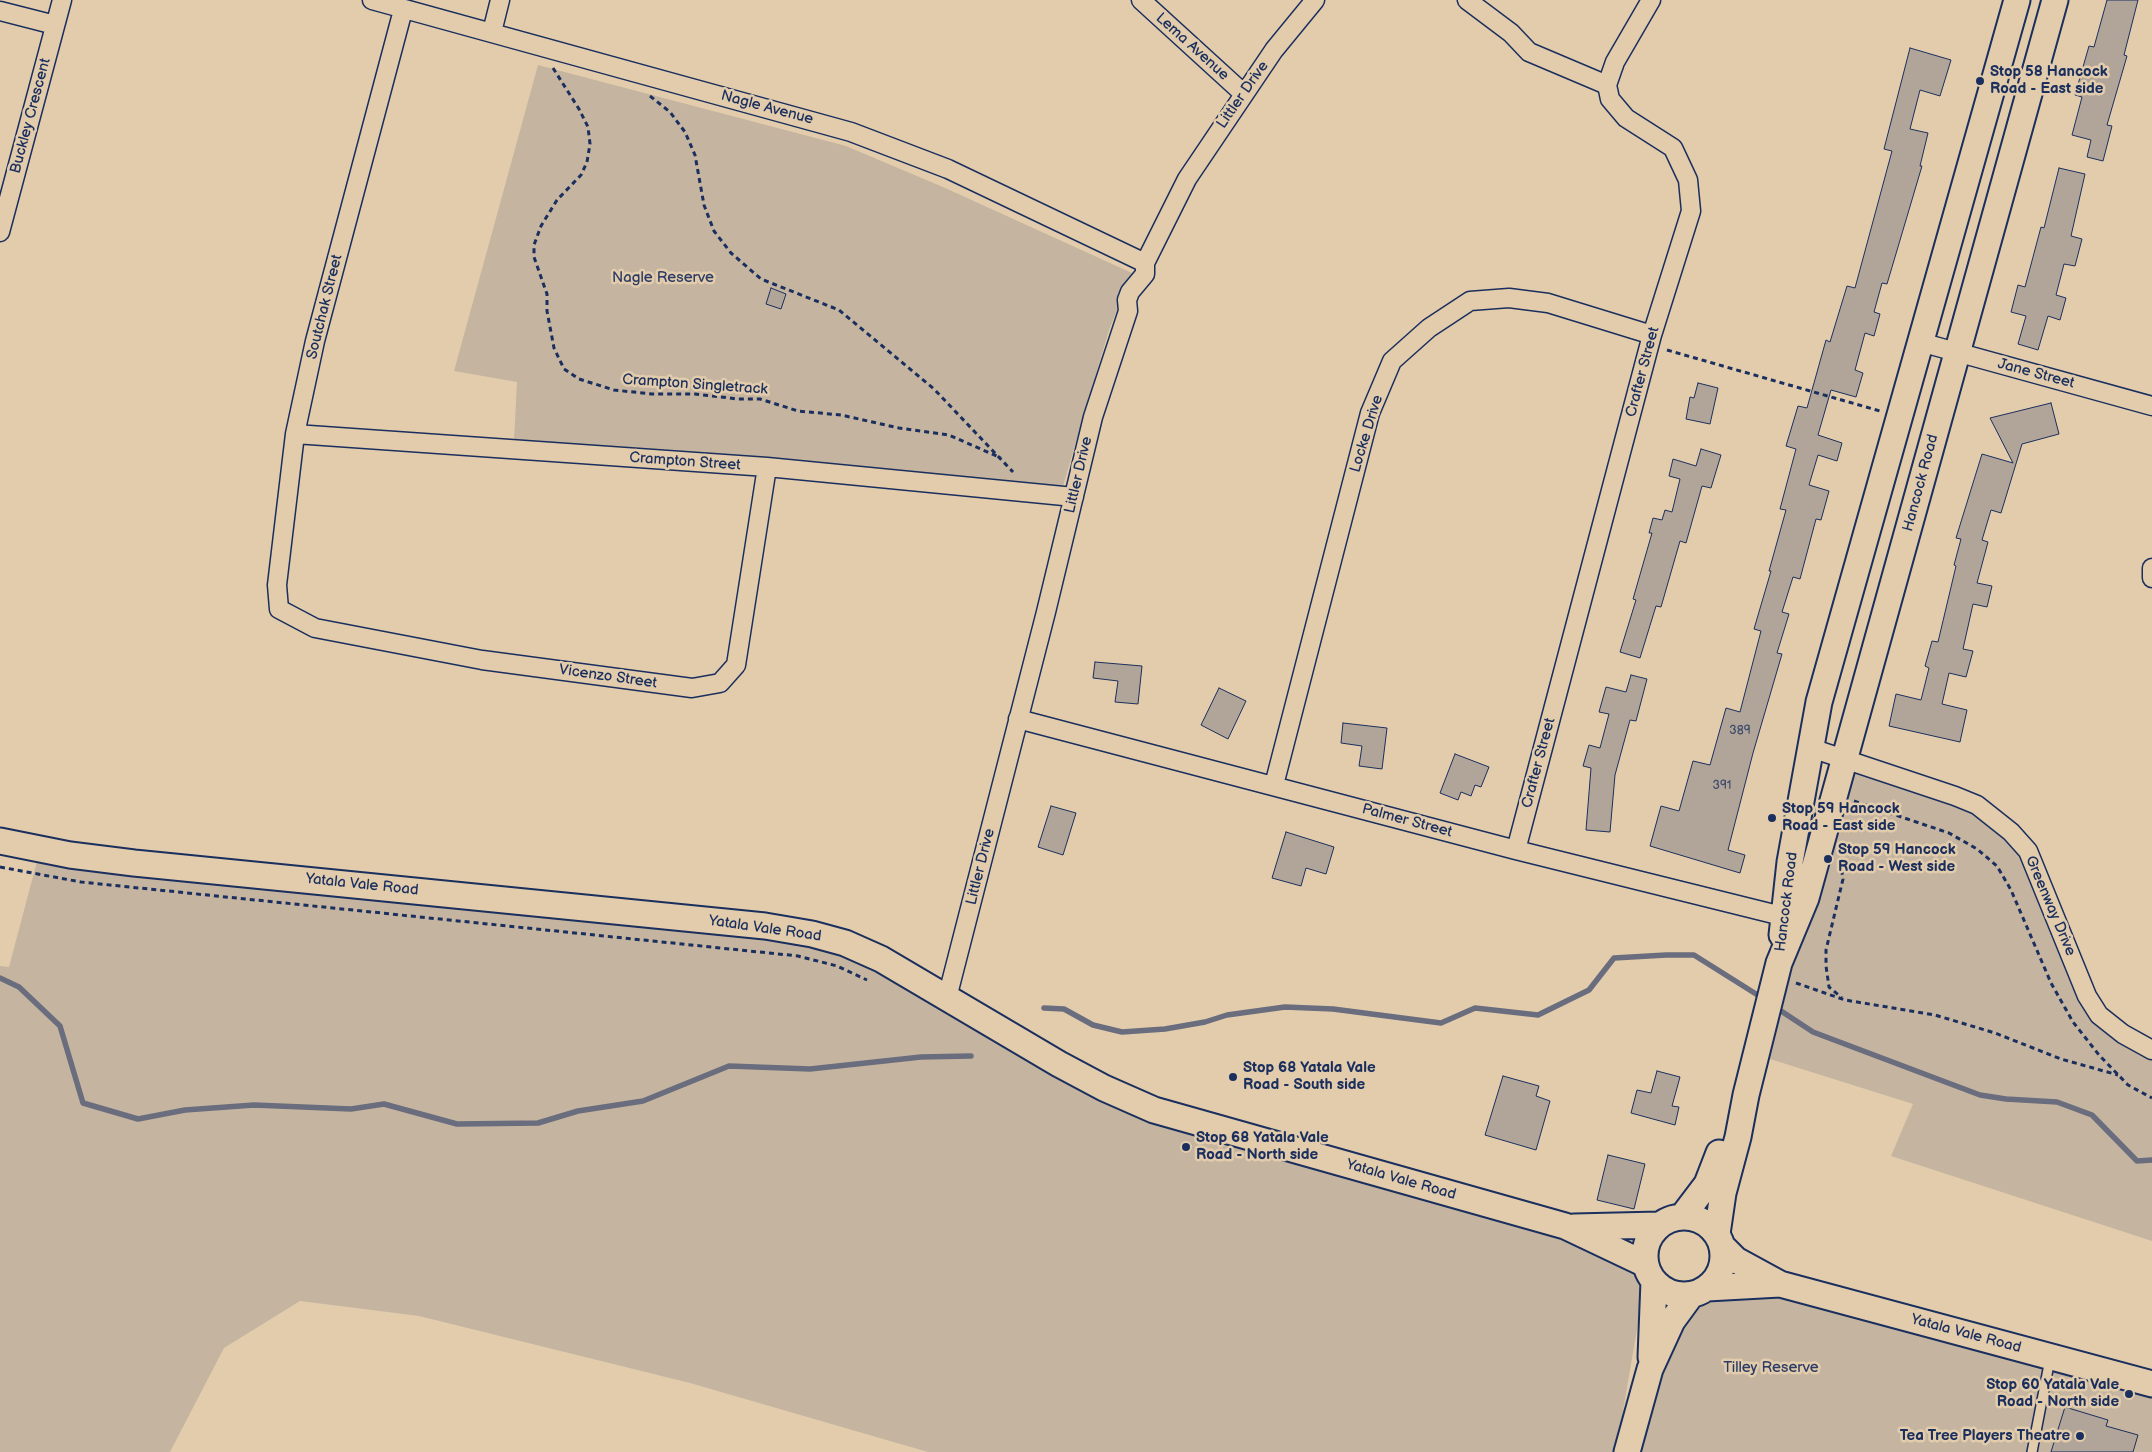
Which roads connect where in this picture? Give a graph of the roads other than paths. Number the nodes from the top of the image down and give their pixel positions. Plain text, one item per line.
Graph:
1 (62, 0) edge
2 (372, 0) edge
3 (500, 0) edge
4 (1141, 0) edge
5 (1315, 0) edge
6 (1467, 0) edge
7 (1651, 0) edge
8 (2017, 0) edge
9 (2055, 0) edge
10 (403, 10) junction
11 (0, 11) edge
12 (55, 25) junction
13 (492, 32) junction
14 (1607, 85) junction
15 (1244, 94) junction
16 (0, 232) edge
17 (1144, 263) junction
18 (1651, 340) junction
19 (1920, 342) junction
20 (1956, 352) junction
21 (2152, 406) edge
22 (295, 434) junction
23 (766, 467) junction
24 (1074, 497) junction
25 (2152, 568) edge
26 (2152, 578) edge
27 (279, 610) joint
28 (1018, 719) junction
29 (1811, 748) junction
30 (1844, 758) junction
31 (1274, 785) junction
32 (0, 841) edge
33 (1516, 850) junction
34 (1791, 918) junction
35 (947, 998) junction
36 (2152, 1050) edge
37 (1746, 1095) junction
38 (1682, 1217) junction
39 (1564, 1226) junction
40 (1659, 1226) junction
41 (1720, 1240) junction
42 (1650, 1273) junction
43 (1780, 1284) junction
44 (1699, 1291) junction
45 (2050, 1356) junction
46 (1650, 1369) junction
47 (2152, 1383) edge
48 (1627, 1452) edge
49 (2032, 1452) edge

1 - 12 street, Buckley Crescent
2 - 10 street, Nagle Avenue
3 - 13 street
4 - 15 street, Lema Avenue
5 - 15 street, Littler Drive
6 - 14 street
7 - 14 street
8 - 19 main road, Hancock Road
9 - 20 main road, Hancock Road
10 - 13 street, Nagle Avenue
10 - 22 street, Soutchak Street
11 - 12 street
12 - 16 street, Buckley Crescent
13 - 17 street, Nagle Avenue
14 - 18 street, Crafter Street
15 - 17 street, Littler Drive
17 - 24 street, Littler Drive
18 - 31 street, Locke Drive
18 - 33 street, Crafter Street
19 - 20 street, Jane Street
19 - 29 main road, Hancock Road
20 - 21 street, Jane Street
20 - 30 main road, Hancock Road
22 - 23 street, Crampton Street
22 - 27 street, Soutchak Street
23 - 24 street, Crampton Street
23 - 27 street, Vicenzo Street
24 - 28 street, Littler Drive
25 - 26 street
28 - 31 street, Palmer Street
28 - 35 street, Littler Drive
29 - 30 street, Greenway Drive
29 - 34 main road, Hancock Road
30 - 34 main road, Hancock Road
30 - 36 street, Greenway Drive
31 - 33 street, Palmer Street
32 - 35 main road, Yatala Vale Road
33 - 34 street, Palmer Street
34 - 37 main road, Hancock Road
35 - 39 main road, Yatala Vale Road
37 - 38 main road, Hancock Road
37 - 41 main road, Hancock Road
38 - 40 main road
38 - 41 main road
39 - 40 main road, Yatala Vale Road
39 - 42 main road, Yatala Vale Road
40 - 42 main road
41 - 43 main road, Yatala Vale Road
41 - 44 main road
42 - 44 main road
42 - 46 main road
43 - 44 main road, Yatala Vale Road
43 - 45 main road, Yatala Vale Road
44 - 46 main road
45 - 47 main road, Yatala Vale Road
45 - 49 lane
46 - 48 main road

